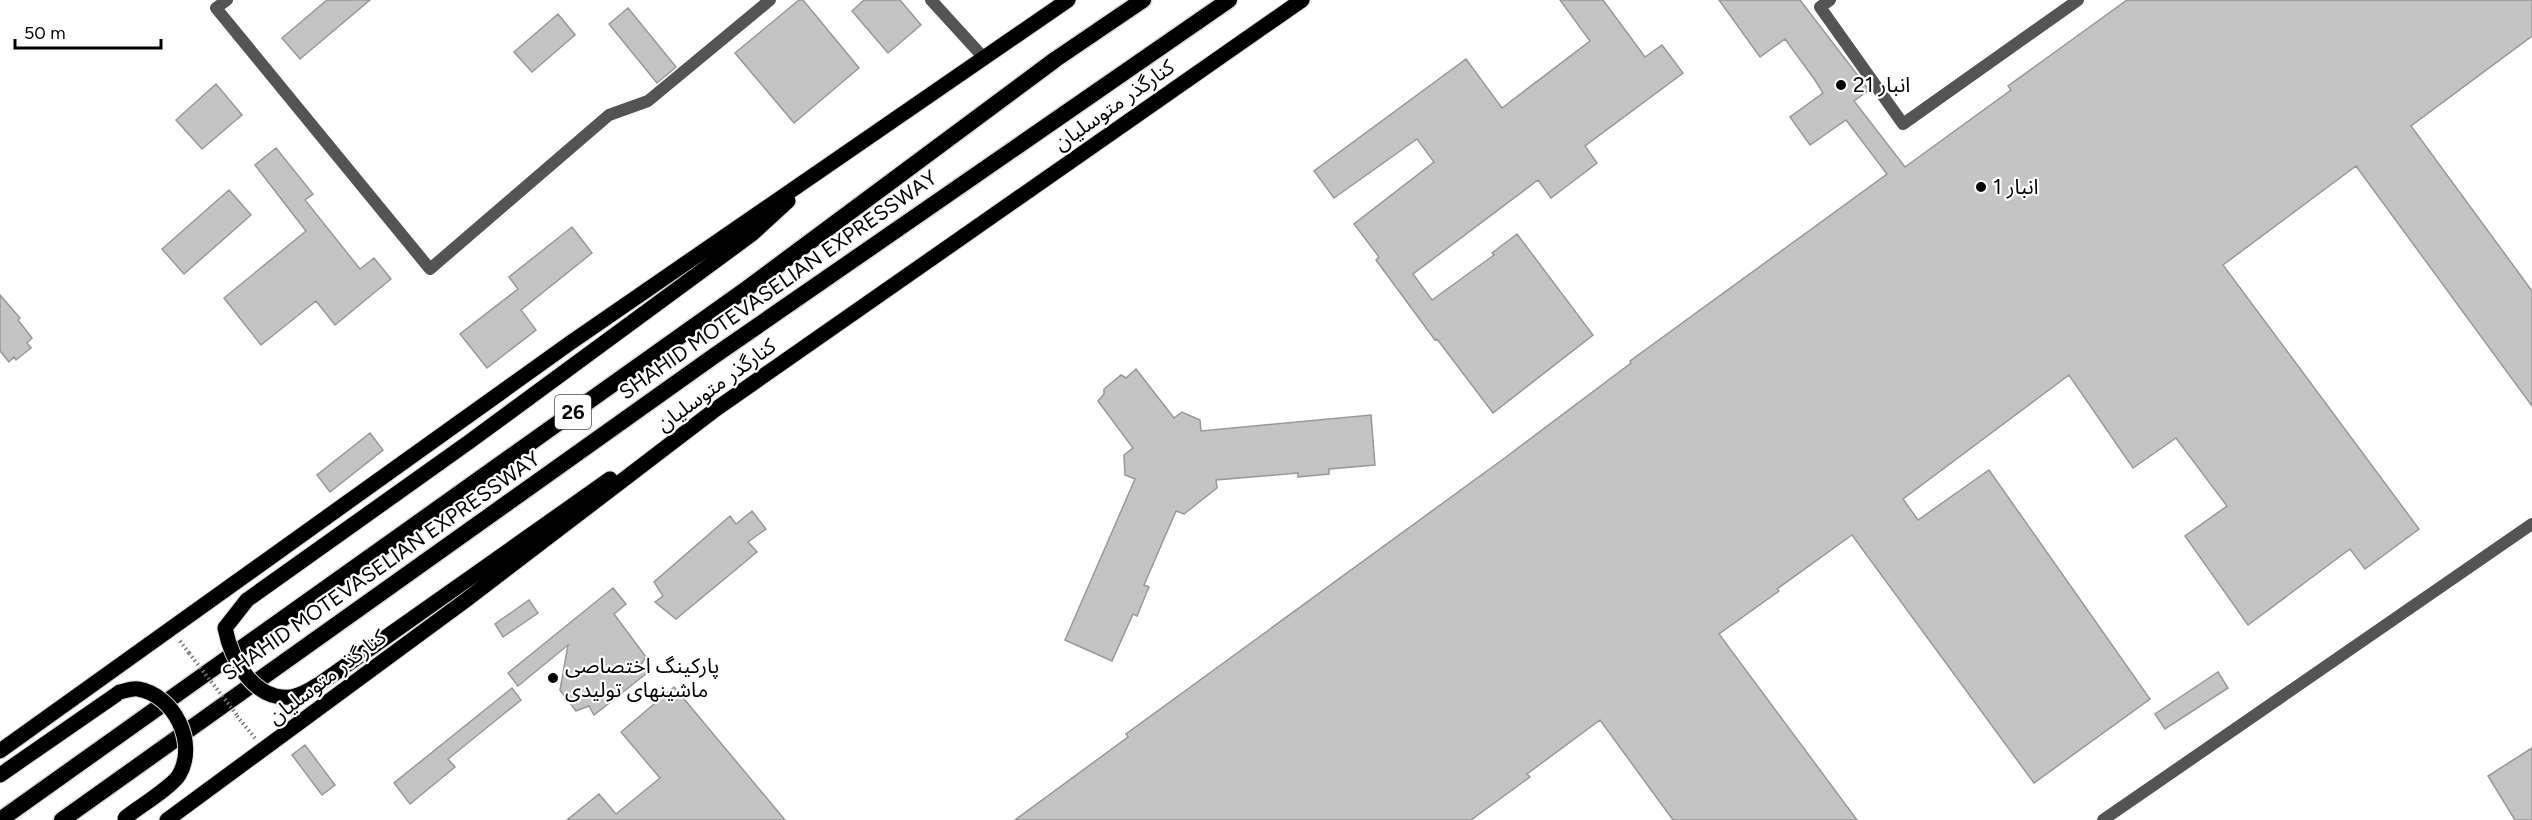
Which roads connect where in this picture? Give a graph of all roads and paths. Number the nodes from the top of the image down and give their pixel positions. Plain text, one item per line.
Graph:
1 (227, 0) edge
2 (770, 0) edge
3 (931, 0) edge
4 (1068, 0) edge
5 (1124, 0) edge
6 (1143, 0) edge
7 (1229, 0) edge
8 (1302, 0) edge
9 (1830, 0) edge
10 (2078, 0) edge
11 (984, 58) junction
12 (1056, 59) junction
13 (830, 162) junction
14 (716, 409) junction
15 (2532, 524) edge
16 (189, 653) dead end
17 (265, 750) junction
18 (0, 751) edge
19 (0, 775) edge
20 (123, 819) edge
21 (0, 820) edge
22 (62, 820) edge
23 (167, 820) edge
24 (2103, 820) edge

1 - 2 street
3 - 11 street
4 - 11 main road
5 - 12 highway
6 - 12 highway, SHAHID MOTEVASELIAN EXPRESSWAY / 26
7 - 22 highway, SHAHID MOTEVASELIAN EXPRESSWAY
8 - 14 main road, کنارگذر متوسلیان
9 - 10 street
11 - 13 main road
12 - 21 highway, SHAHID MOTEVASELIAN EXPRESSWAY / 26
13 - 14 main road, bridge
13 - 18 main road
14 - 17 main road, کنارگذر متوسلیان
15 - 24 street
16 - 17 path, bridge
17 - 23 main road, کنارگذر متوسلیان
19 - 20 main road, bridge

